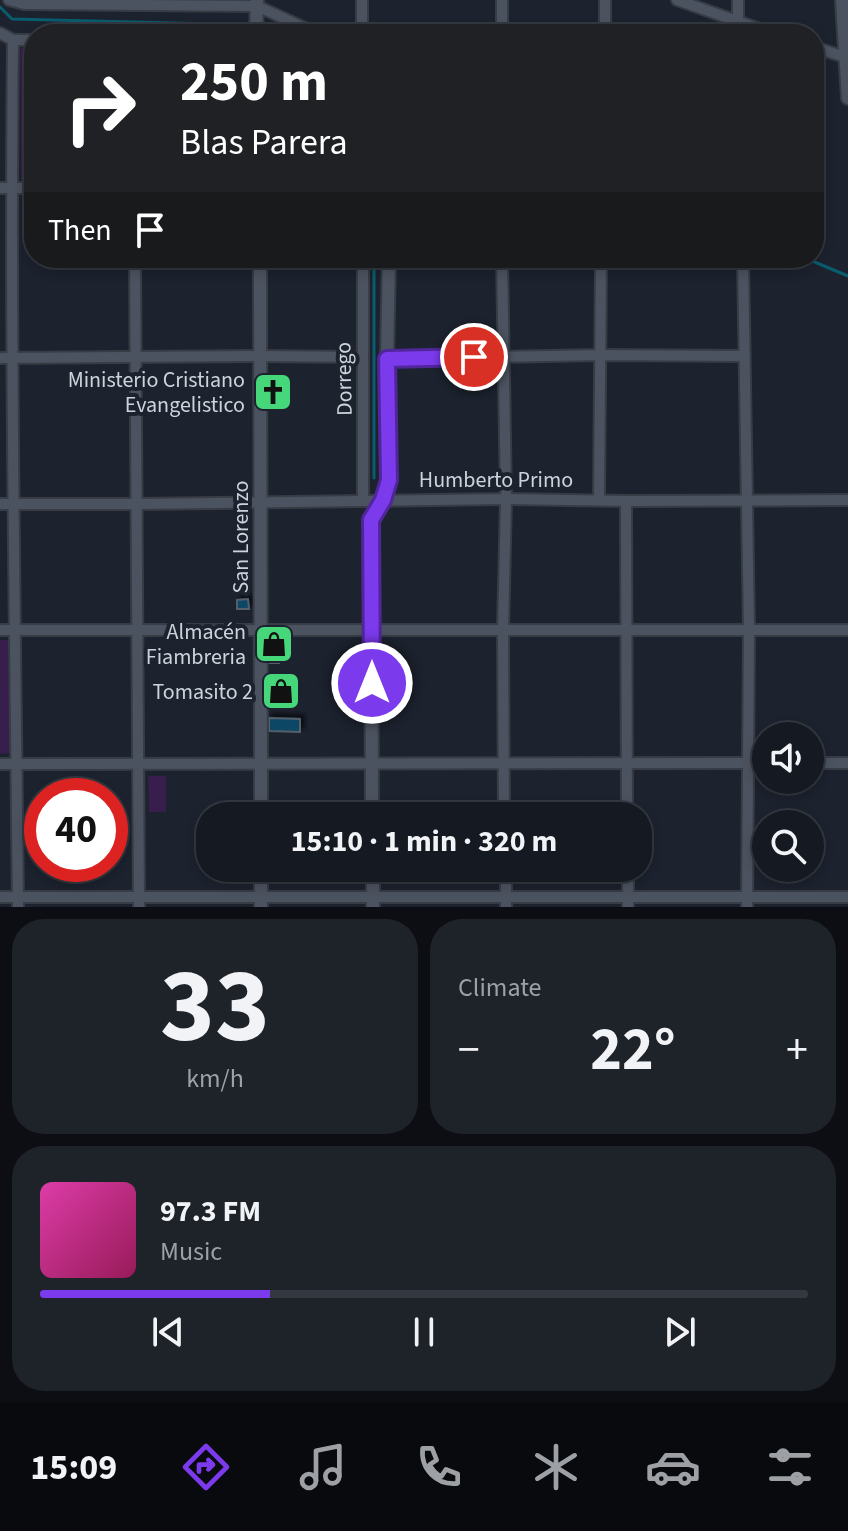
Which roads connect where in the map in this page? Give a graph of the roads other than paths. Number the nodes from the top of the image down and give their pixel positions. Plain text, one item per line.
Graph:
1 (10, 0) edge
2 (271, 0) edge
3 (362, 0) edge
4 (502, 0) edge
5 (605, 0) edge
6 (677, 0) edge
7 (738, 0) edge
8 (842, 0) edge
9 (134, 2) edge
10 (257, 7) edge
11 (295, 24) edge
12 (362, 24) edge
13 (502, 24) edge
14 (605, 24) edge
15 (729, 24) edge
16 (738, 24) edge
17 (0, 33) edge
18 (13, 40) junction
19 (24, 40) edge
20 (824, 50) edge
21 (847, 58) edge
22 (848, 98) edge
23 (6, 188) edge
24 (135, 268) edge
25 (260, 268) edge
26 (363, 268) edge
27 (389, 268) edge
28 (502, 268) edge
29 (601, 268) edge
30 (743, 268) edge
31 (601, 355) junction
32 (135, 356) junction
33 (260, 356) junction
34 (743, 356) junction
35 (362, 357) junction
36 (503, 357) junction
37 (0, 358) edge
38 (13, 358) junction
39 (387, 359) junction
40 (506, 499) junction
41 (363, 500) junction
42 (383, 500) junction
43 (599, 500) junction
44 (747, 500) junction
45 (848, 500) edge
46 (626, 501) junction
47 (260, 502) junction
48 (0, 504) edge
49 (15, 504) junction
50 (136, 504) junction
51 (749, 629) junction
52 (0, 630) edge
53 (16, 630) junction
54 (137, 630) junction
55 (260, 630) junction
56 (372, 630) junction
57 (626, 630) junction
58 (848, 630) edge
59 (503, 631) junction
60 (372, 763) junction
61 (627, 763) junction
62 (747, 763) junction
63 (752, 763) edge
64 (824, 763) edge
65 (848, 763) edge
66 (0, 764) edge
67 (15, 764) junction
68 (137, 764) junction
69 (261, 764) junction
70 (502, 764) junction
71 (261, 802) edge
72 (372, 802) edge
73 (503, 802) edge
74 (627, 802) edge
75 (0, 897) edge
76 (848, 897) edge
77 (628, 901) edge
78 (18, 902) edge
79 (138, 902) edge
80 (261, 902) edge
81 (373, 902) edge
82 (506, 902) edge
83 (747, 902) edge

1 - 9 street
2 - 10 street
3 - 12 street
4 - 13 street
5 - 14 street
6 - 15 street
7 - 16 street
8 - 21 street
9 - 10 street
10 - 11 street
17 - 18 street
18 - 19 street
18 - 23 street
20 - 21 street
21 - 22 street
23 - 38 street
24 - 32 street
25 - 33 street, San Lorenzo
26 - 35 street, Dorrego
27 - 39 street, Dorrego
28 - 36 street
29 - 31 street
30 - 34 street
31 - 34 street
31 - 36 street
31 - 43 street
32 - 33 street
32 - 38 street
32 - 50 street
33 - 35 street
33 - 47 street, San Lorenzo
34 - 44 street
35 - 41 street, Dorrego
36 - 39 street
36 - 40 street
37 - 38 street
38 - 49 street
39 - 42 street, Dorrego
40 - 42 street, Humberto Primo
40 - 43 street, Humberto Primo
40 - 59 street
41 - 42 street, Humberto Primo
41 - 47 street, Humberto Primo
42 - 56 street, Dorrego
43 - 46 street, Humberto Primo
44 - 45 street, Humberto Primo
44 - 46 street, Humberto Primo
44 - 51 street
46 - 57 street
47 - 50 street, Humberto Primo
47 - 55 street, San Lorenzo
48 - 49 street, Humberto Primo
49 - 50 street, Humberto Primo
49 - 53 street
50 - 54 street
51 - 57 street
51 - 58 street
51 - 62 street
52 - 53 street
53 - 54 street
53 - 67 street
54 - 55 street
54 - 68 street
55 - 56 street
55 - 69 street, San Lorenzo
56 - 59 street
56 - 60 street, Dorrego
57 - 59 street
57 - 61 street
59 - 70 street
60 - 69 street
60 - 70 street
60 - 72 street, Dorrego
61 - 62 street
61 - 70 street
61 - 74 street
62 - 63 street
62 - 83 street
64 - 65 street
66 - 67 street
67 - 68 street
67 - 78 street
68 - 69 street
68 - 79 street
69 - 71 street, San Lorenzo
70 - 73 street
75 - 78 street
76 - 83 street
77 - 82 street
77 - 83 street
78 - 79 street
79 - 80 street
80 - 81 street
81 - 82 street

